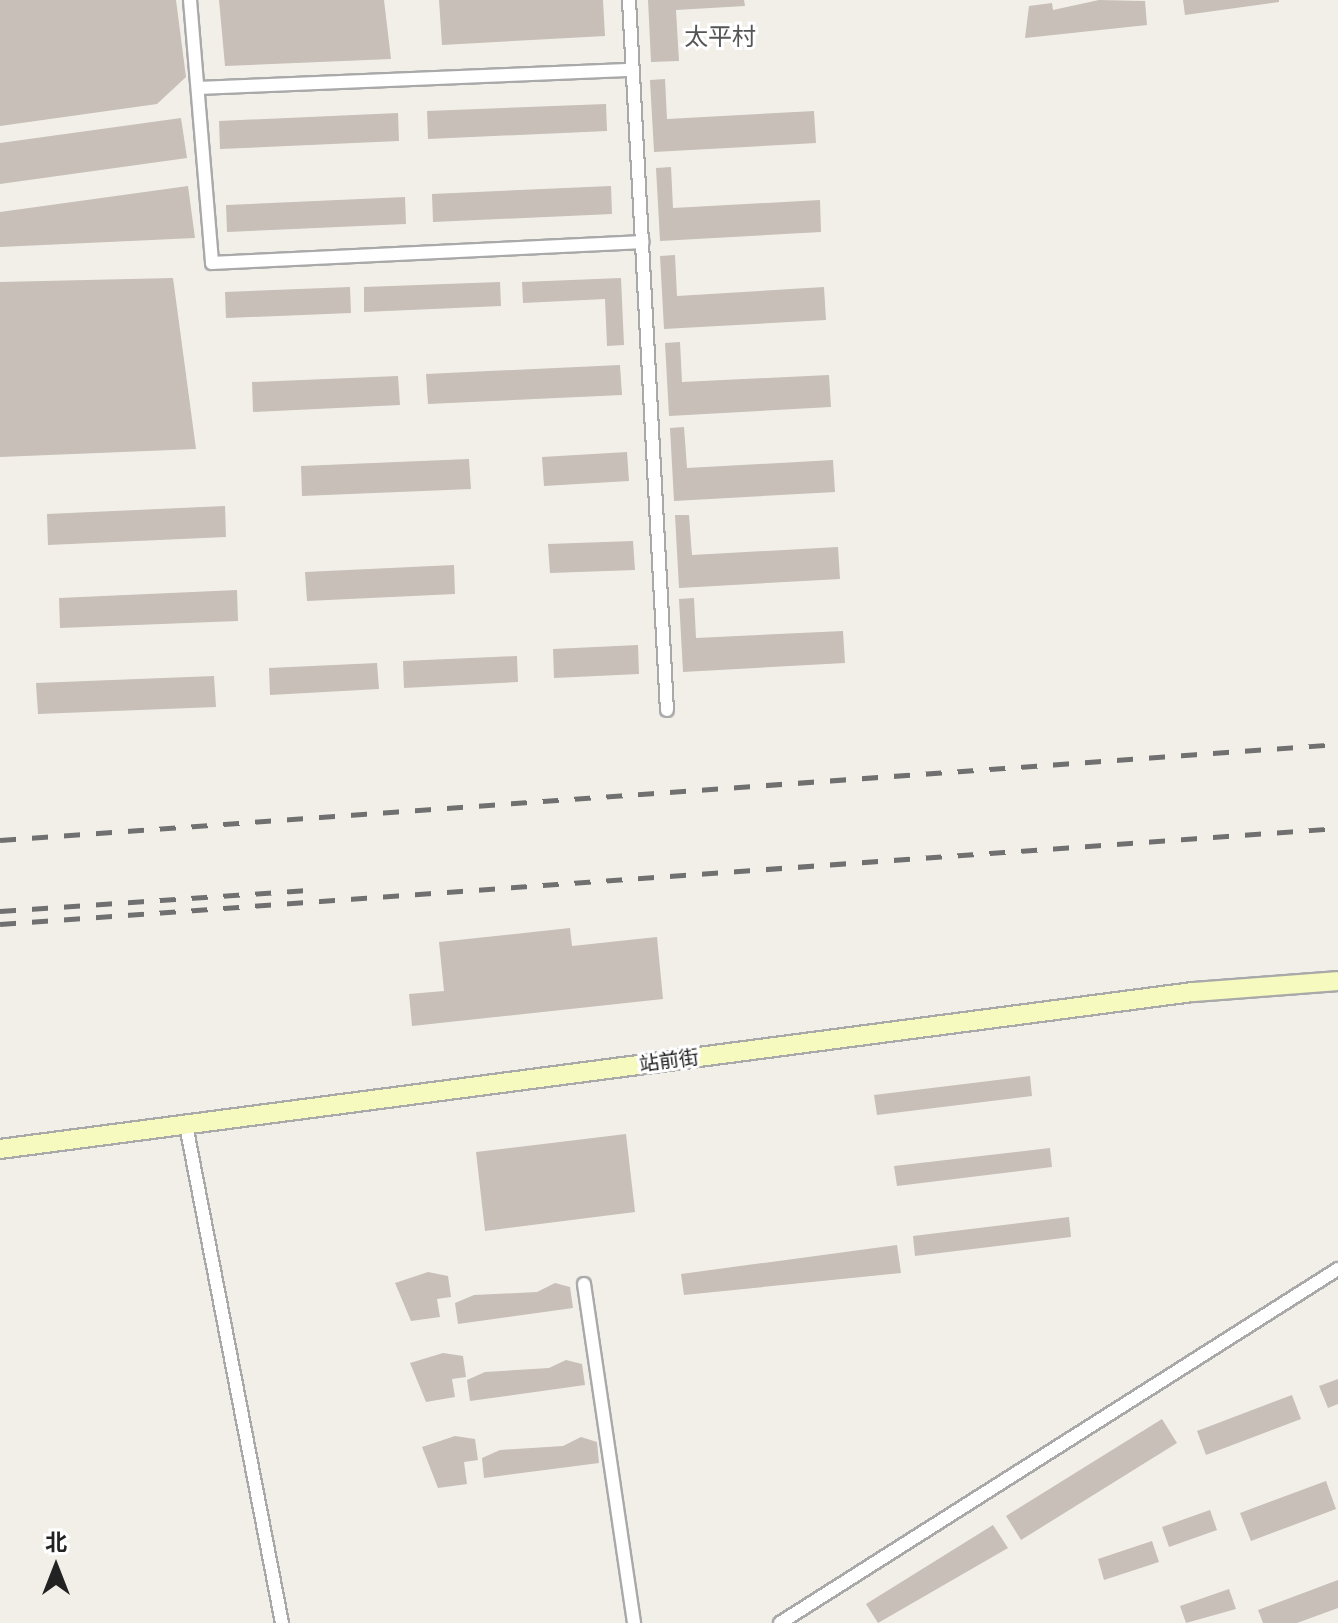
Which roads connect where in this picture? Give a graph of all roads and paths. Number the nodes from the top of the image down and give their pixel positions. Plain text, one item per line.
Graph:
1 (190, 0) edge
2 (629, 0) edge
3 (633, 70) junction
4 (198, 88) junction
5 (642, 242) junction
6 (667, 710) dead end
7 (1338, 981) edge
8 (186, 1125) junction
9 (0, 1149) edge
10 (1338, 1269) edge
11 (584, 1284) dead end
12 (282, 1623) edge
13 (634, 1623) edge
14 (780, 1623) edge

1 - 4 street
2 - 3 street
3 - 4 street
3 - 5 street
4 - 5 street
5 - 6 street
7 - 8 street, 站前街
8 - 9 street, 站前街
8 - 12 street
10 - 14 street
11 - 13 street

